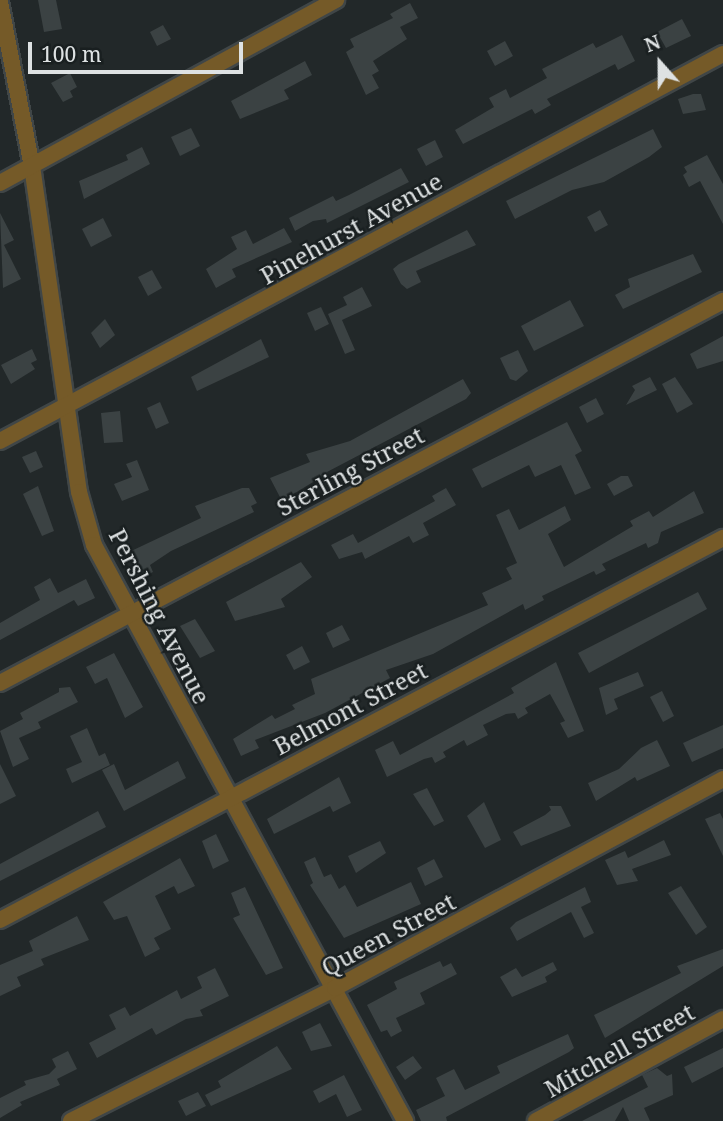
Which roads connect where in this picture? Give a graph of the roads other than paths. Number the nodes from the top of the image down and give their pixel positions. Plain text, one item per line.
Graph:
1 (336, 0) edge
2 (0, 2) edge
3 (723, 54) edge
4 (32, 166) junction
5 (0, 183) edge
6 (723, 301) edge
7 (70, 407) junction
8 (0, 442) edge
9 (723, 538) edge
10 (129, 612) junction
11 (0, 683) edge
12 (723, 779) edge
13 (229, 797) junction
14 (0, 920) edge
15 (335, 988) junction
16 (723, 1019) edge
17 (71, 1121) edge
18 (405, 1121) edge
19 (536, 1121) edge

1 - 4 street
2 - 4 street, Pershing Avenue
3 - 7 street, Pinehurst Avenue
4 - 5 street
4 - 7 street, Pershing Avenue
6 - 10 street, Sterling Street
7 - 8 street, Pinehurst Avenue
7 - 10 street, Pershing Avenue
9 - 13 street, Belmont Street
10 - 11 street, Sterling Street
10 - 13 street, Pershing Avenue
12 - 15 street, Queen Street
13 - 14 street, Belmont Street
13 - 15 street, Pershing Avenue
15 - 17 street, Queen Street
15 - 18 street, Pershing Avenue
16 - 19 street, Mitchell Street

